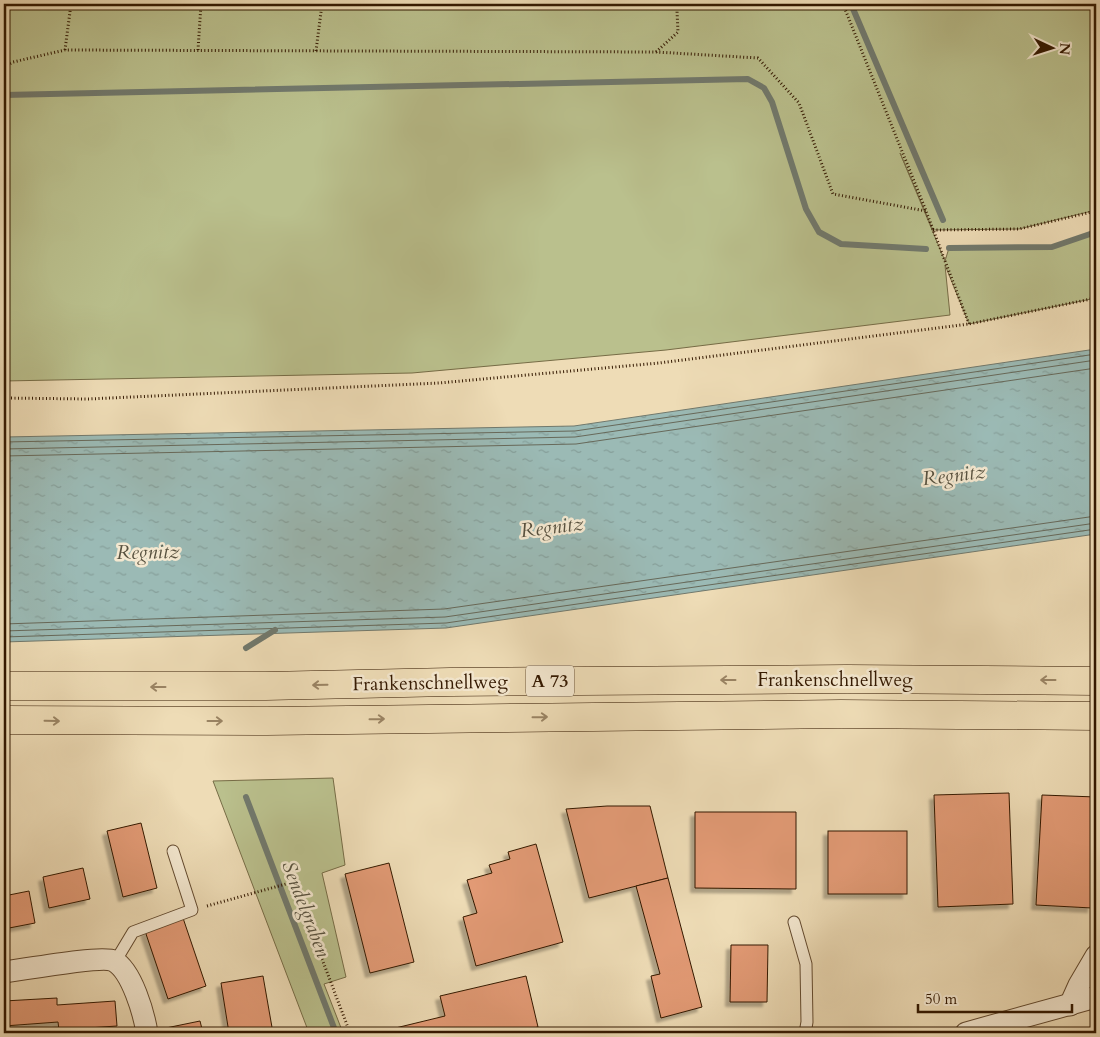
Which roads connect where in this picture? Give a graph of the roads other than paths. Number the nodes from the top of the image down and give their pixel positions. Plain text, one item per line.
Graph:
1 (1096, 681) edge
2 (4, 686) edge
3 (1096, 716) edge
4 (4, 720) edge
5 (173, 852) dead end
6 (794, 922) dead end
7 (1096, 956) edge
8 (115, 962) junction
9 (4, 972) edge
10 (1096, 997) edge
11 (1070, 1005) junction
12 (147, 1033) edge
13 (805, 1033) edge
14 (966, 1033) edge

1 -> 2 highway, Frankenschnellweg / A 73
4 -> 3 highway, Frankenschnellweg / A 73
5 - 8 lane
6 - 13 lane
7 - 11 street
8 - 9 street
8 - 12 street
10 - 11 street
11 - 14 street

